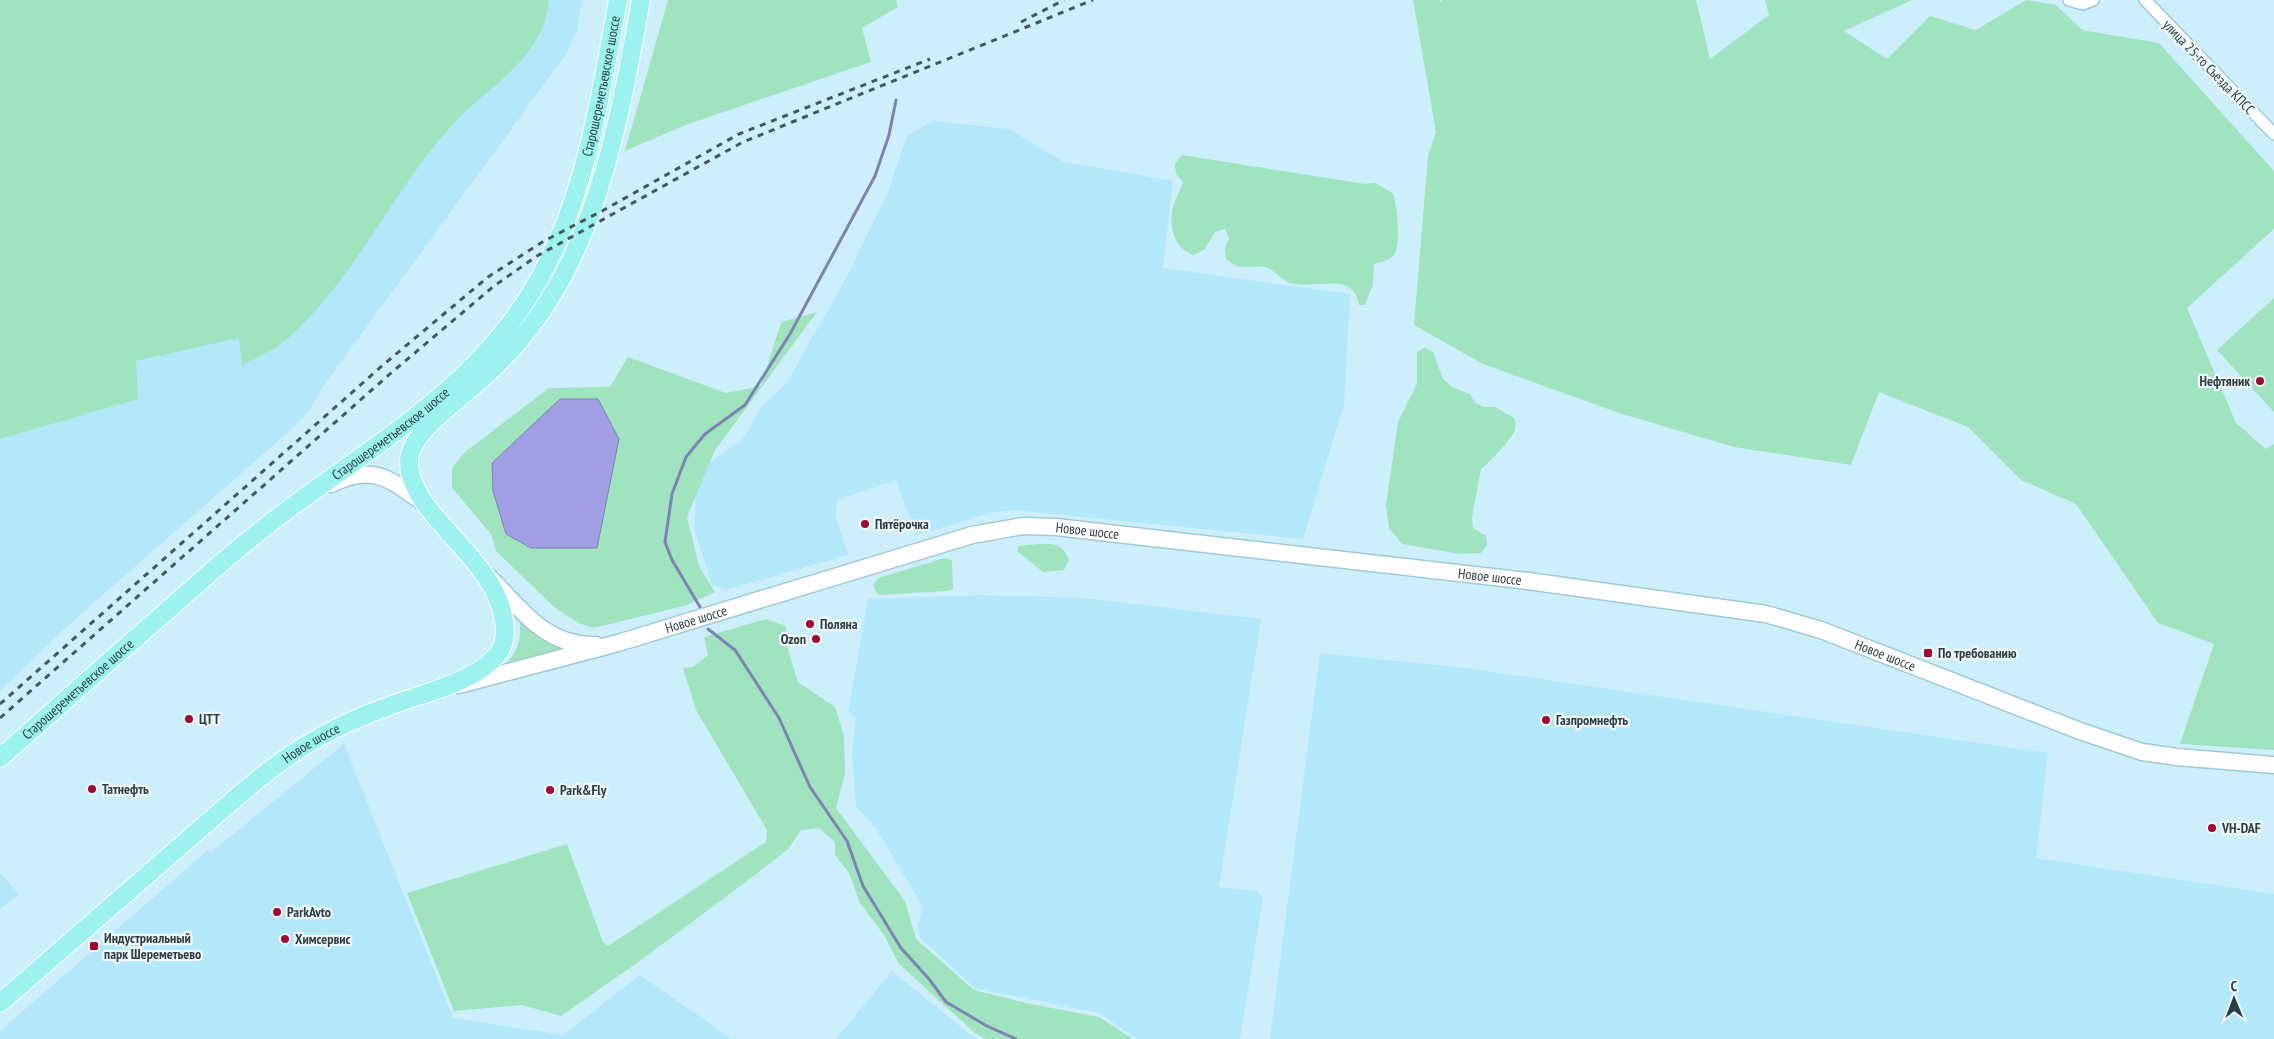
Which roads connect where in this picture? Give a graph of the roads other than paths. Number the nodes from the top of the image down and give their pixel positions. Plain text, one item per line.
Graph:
1 (618, 0) edge
2 (640, 0) edge
3 (2068, 0) edge
4 (2093, 0) edge
5 (2145, 0) edge
6 (2274, 134) edge
7 (317, 491) junction
8 (425, 504) junction
9 (487, 575) junction
10 (618, 643) junction
11 (437, 690) junction
12 (0, 758) edge
13 (2274, 765) edge
14 (0, 1004) edge

1 - 7 main road, Старошереметьевское шоссе
2 - 8 main road, Старошереметьевское шоссе
3 - 4 street
5 - 6 street, улица 25-го Съезда КПСС
7 - 8 main road
7 - 12 main road, Старошереметьевское шоссе
8 - 9 main road, Старошереметьевское шоссе
9 - 10 main road
9 - 11 main road, Старошереметьевское шоссе
10 - 11 main road, Новое шоссе
10 - 13 main road, Новое шоссе
11 - 14 main road, Новое шоссе

